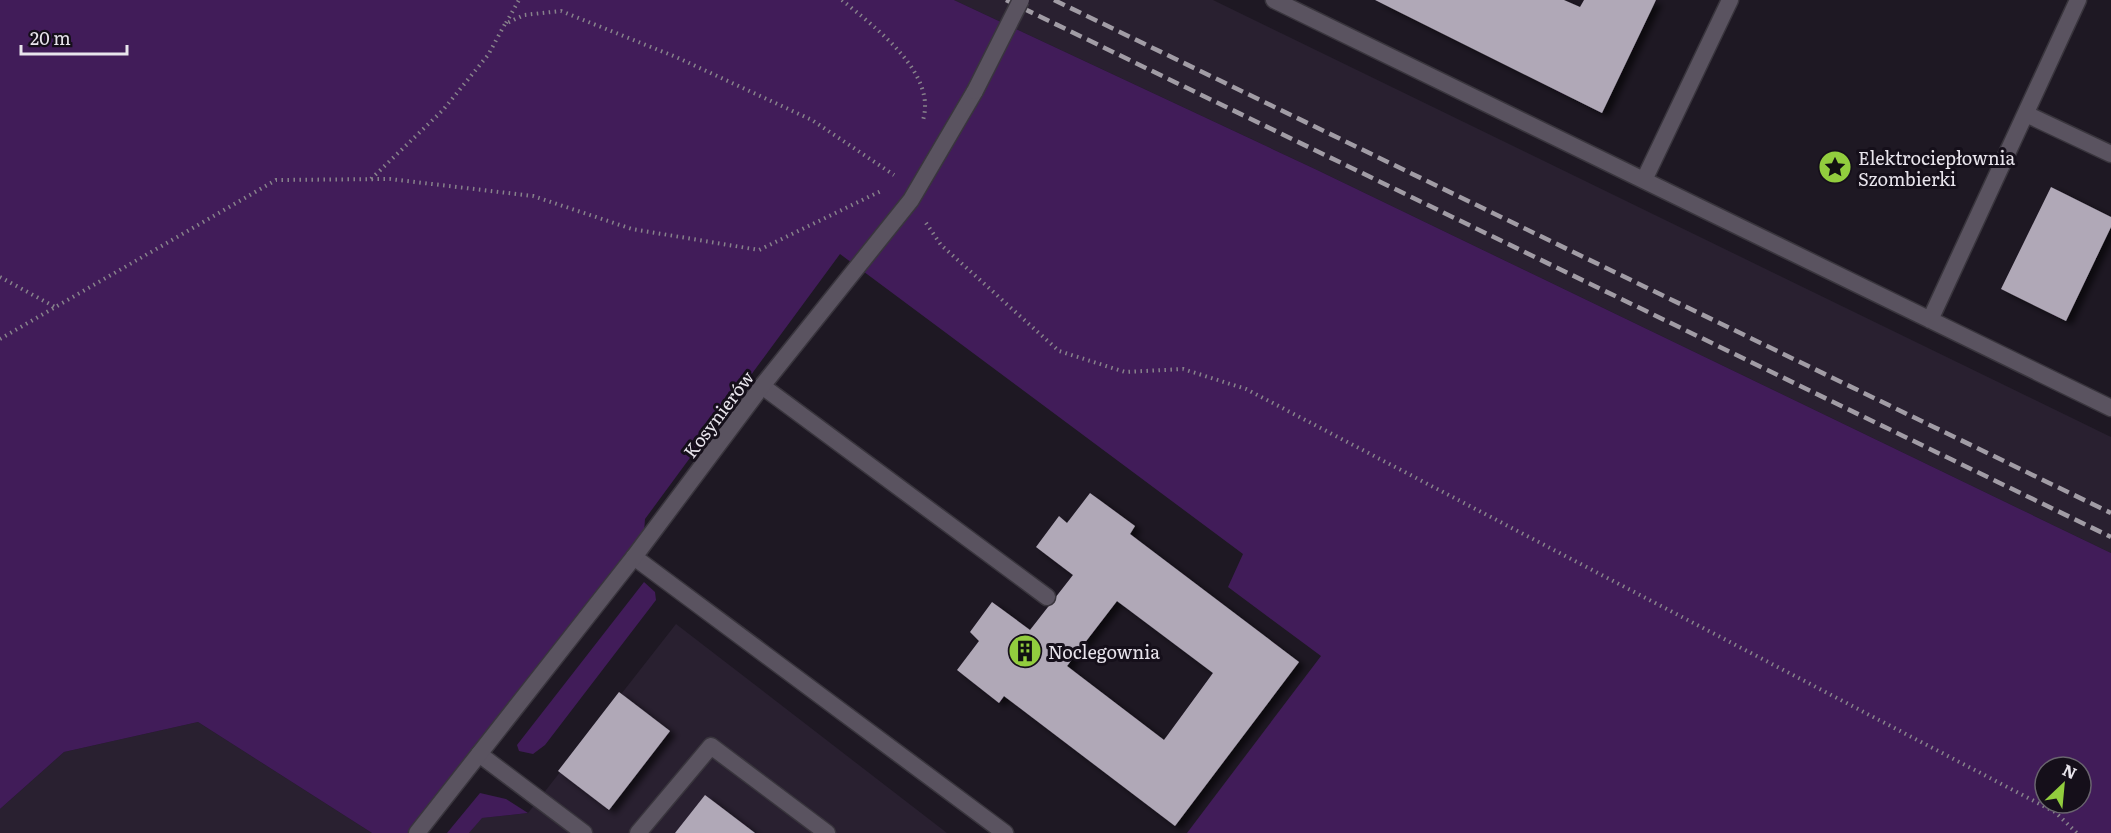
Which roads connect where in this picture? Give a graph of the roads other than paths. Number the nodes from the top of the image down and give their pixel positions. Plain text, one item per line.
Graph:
1 (1022, 0) edge
2 (1274, 0) edge
3 (1730, 0) edge
4 (2078, 0) edge
5 (2025, 114) junction
6 (2111, 154) edge
7 (1644, 180) junction
8 (1930, 320) junction
9 (762, 386) junction
10 (2111, 408) edge
11 (634, 557) junction
12 (1047, 597) dead end
13 (479, 754) junction
14 (417, 833) edge
15 (584, 833) edge
16 (638, 833) edge
17 (827, 833) edge
18 (1005, 833) edge

1 - 9 street, Kosynierów, bridge
2 - 7 street
3 - 7 street
4 - 5 street
5 - 6 street
5 - 8 street
7 - 8 street
8 - 10 street
9 - 11 street, Kosynierów
9 - 12 street
11 - 13 street, Kosynierów
11 - 18 street
13 - 14 street, Kosynierów
13 - 15 street
16 - 17 street

